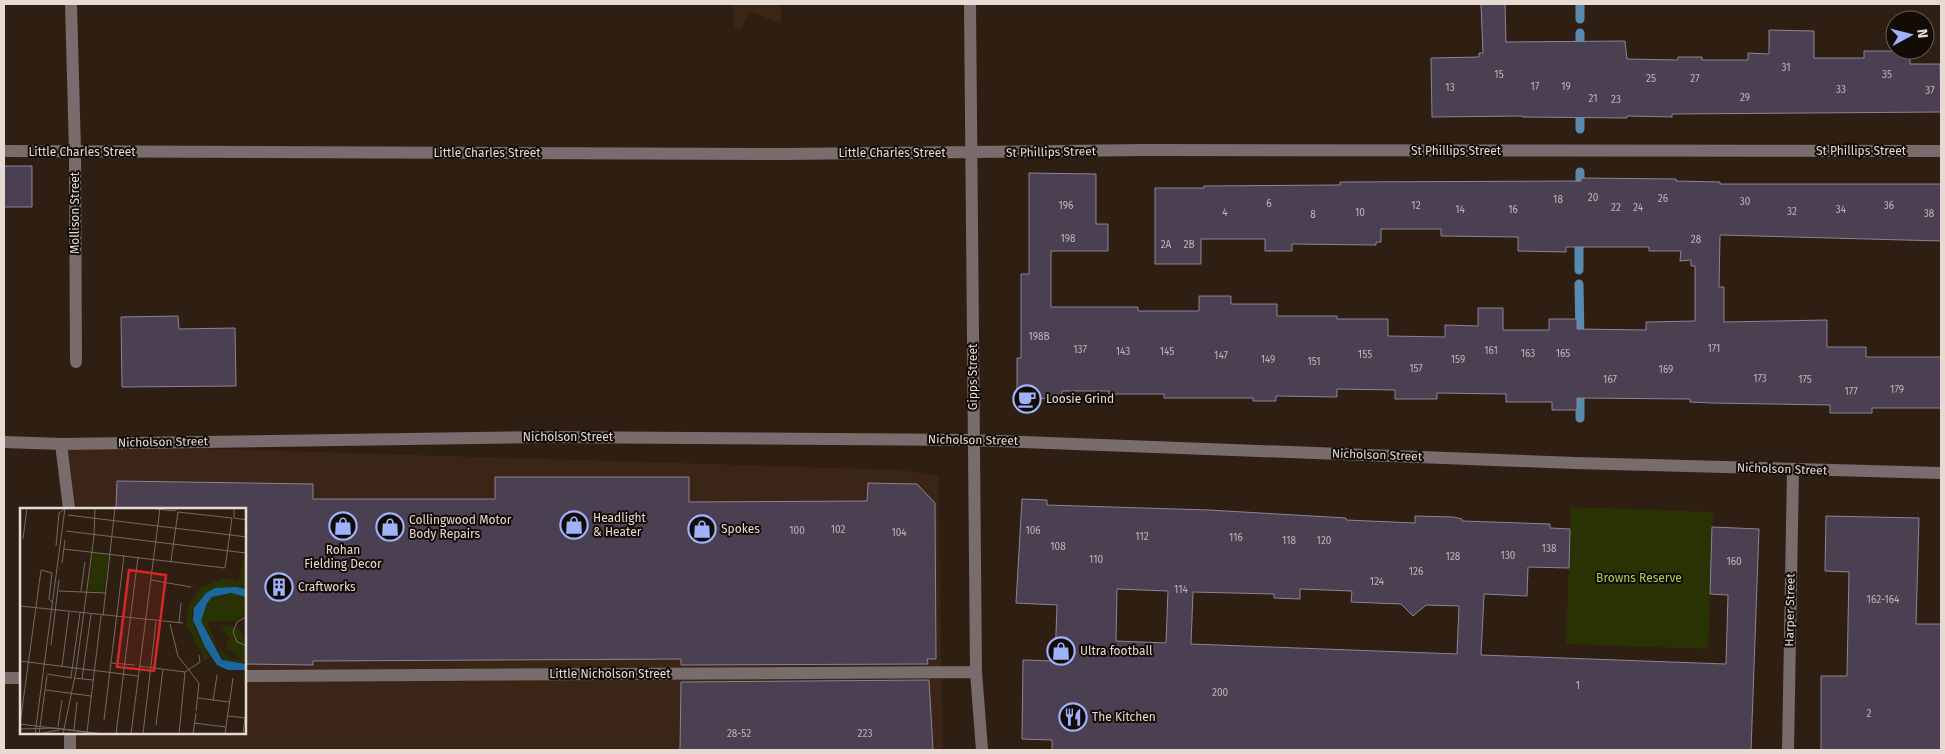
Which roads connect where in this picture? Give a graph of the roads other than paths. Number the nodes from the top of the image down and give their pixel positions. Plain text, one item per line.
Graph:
1 (71, 4) edge
2 (970, 4) edge
3 (1941, 150) edge
4 (4, 151) edge
5 (75, 152) junction
6 (971, 152) junction
7 (76, 362) dead end
8 (973, 440) junction
9 (4, 442) edge
10 (61, 444) junction
11 (1793, 469) junction
12 (1941, 473) edge
13 (69, 508) edge
14 (976, 672) junction
15 (246, 676) edge
16 (4, 678) edge
17 (20, 678) edge
18 (70, 734) edge
19 (70, 750) edge
20 (982, 750) edge
21 (1788, 750) edge

1 - 5 street, Mollison Street
2 - 6 street, Gipps Street
3 - 6 street, St Phillips Street
4 - 5 street, Little Charles Street
5 - 6 street, Little Charles Street
5 - 7 street, Mollison Street
6 - 8 street, Gipps Street
8 - 10 street, Nicholson Street
8 - 11 street, Nicholson Street
8 - 14 street, Gipps Street
9 - 10 street, Nicholson Street
10 - 13 street
11 - 12 street, Nicholson Street
11 - 21 street, Harper Street
14 - 15 street, Little Nicholson Street
14 - 20 street, Gipps Street
16 - 17 street
18 - 19 street

